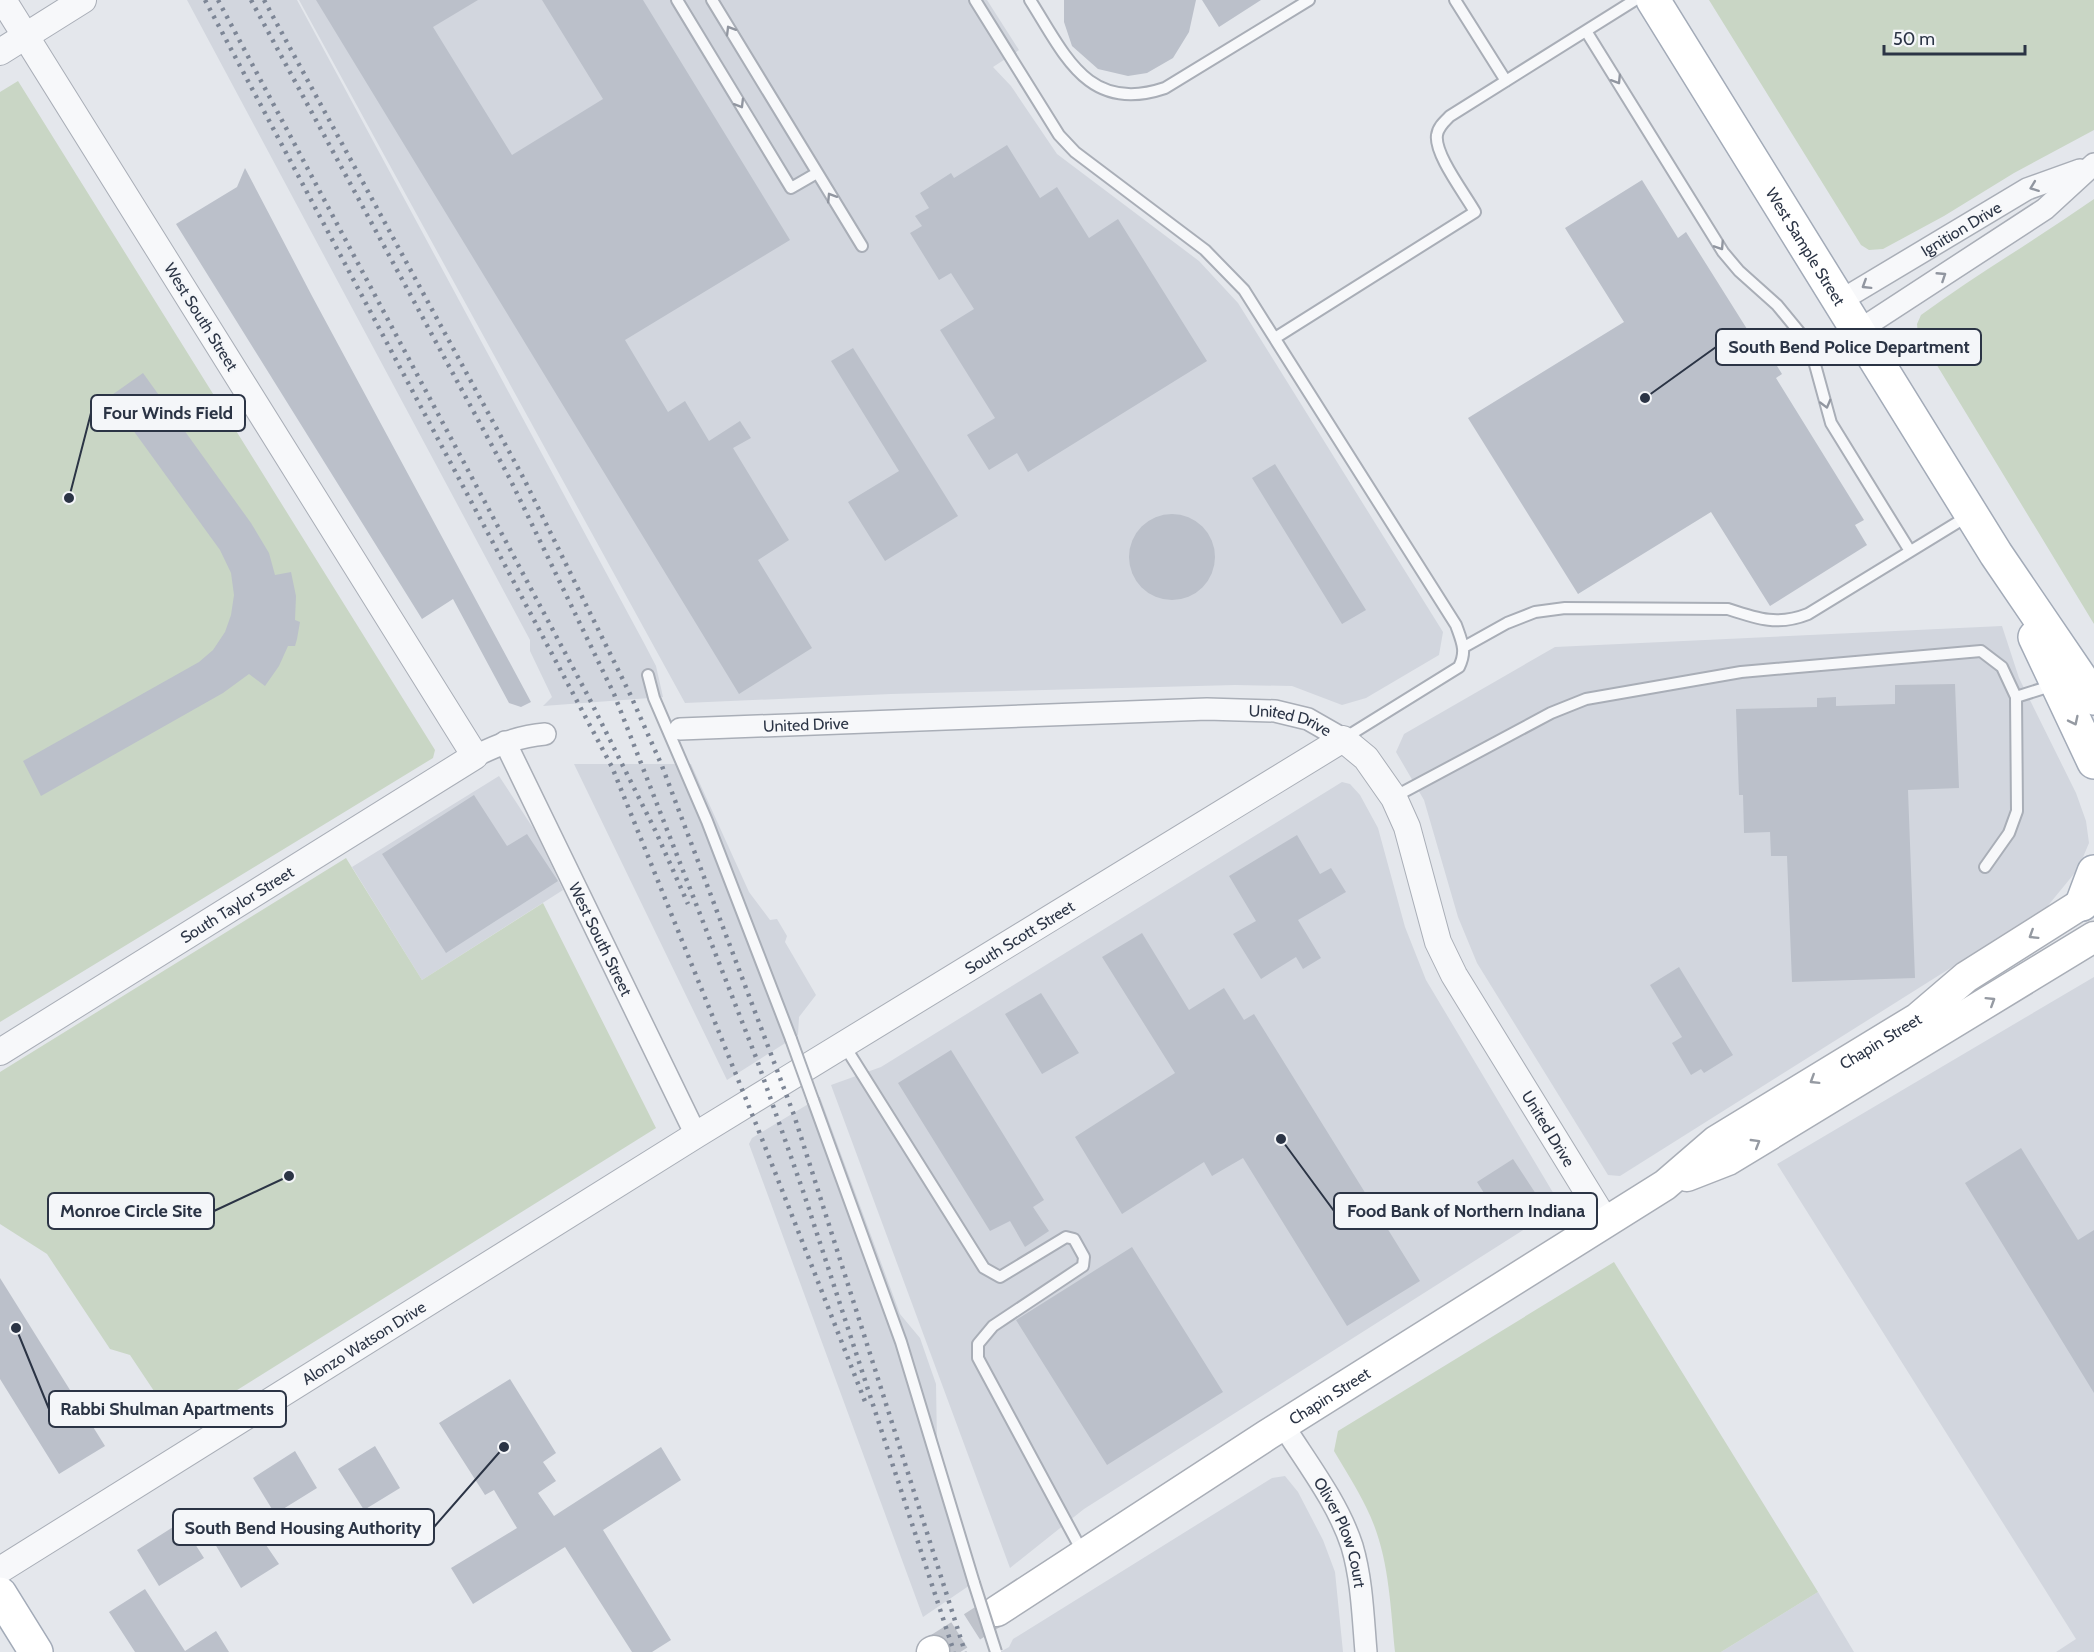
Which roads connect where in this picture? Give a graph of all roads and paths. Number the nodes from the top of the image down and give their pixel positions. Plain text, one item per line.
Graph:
1 (3, 0) edge
2 (83, 0) edge
3 (677, 0) edge
4 (712, 0) edge
5 (975, 0) edge
6 (1030, 0) edge
7 (1309, 0) edge
8 (1455, 0) edge
9 (1635, 0) edge
10 (1653, 0) edge
11 (1586, 31) junction
12 (26, 36) junction
13 (0, 52) edge
14 (1506, 81) junction
15 (2091, 166) edge
16 (817, 173) junction
17 (862, 246) dead end
18 (1840, 301) junction
19 (1858, 331) junction
20 (1275, 338) junction
21 (1971, 514) junction
22 (1910, 551) junction
23 (1996, 554) junction
24 (1464, 647) junction
25 (648, 675) dead end
26 (2056, 684) junction
27 (2016, 697) junction
28 (2094, 698) edge
29 (680, 729) dead end
30 (545, 734) dead end
31 (1342, 739) junction
32 (505, 742) junction
33 (475, 756) junction
34 (2094, 762) edge
35 (1394, 798) junction
36 (1985, 867) dead end
37 (2094, 872) edge
38 (2088, 900) edge
39 (2094, 938) edge
40 (844, 1045) junction
41 (0, 1052) edge
42 (696, 1135) junction
43 (1722, 1151) junction
44 (1606, 1222) junction
45 (1284, 1425) junction
46 (1085, 1556) junction
47 (0, 1570) edge
48 (0, 1594) edge
49 (998, 1611) tunnel mouth
50 (36, 1652) edge
51 (996, 1652) edge
52 (1366, 1652) edge

1 - 12 street, West South Street
2 - 12 street
3 -> 16 lane
16 -> 4 lane
5 - 20 lane
6 - 7 lane
8 - 14 lane
9 - 11 lane
10 - 18 main road, West Sample Street
11 - 14 lane
11 -> 22 lane
12 - 13 street
12 - 33 street, West South Street
14 - 20 lane
15 -> 18 street, Ignition Drive
19 -> 15 street, Ignition Drive
17 -> 16 lane
18 - 19 main road, West Sample Street
19 - 21 main road, West Sample Street
20 - 24 lane
21 - 22 lane
21 - 23 main road, West Sample Street
22 - 24 lane
23 - 26 main road, West Sample Street
23 - 28 main road, West Sample Street
24 - 31 lane
25 - 51 lane, bridge
26 - 27 lane
26 -> 34 main road, West Sample Street
27 - 35 lane
27 - 36 lane
29 - 31 street, United Drive
30 - 32 street
31 - 35 street, United Drive
31 - 40 street, South Scott Street
32 - 33 street
32 - 42 street, West South Street
33 - 41 street, South Taylor Street
35 - 44 street, United Drive
37 - 38 main road
38 -> 43 main road, Chapin Street
43 -> 39 main road, Chapin Street
40 - 42 street, South Scott Street
40 - 46 lane
42 - 47 street, Alonzo Watson Drive
43 - 44 main road, Chapin Street
44 - 45 main road, Chapin Street
45 - 46 main road, Chapin Street
45 - 52 street, Oliver Plow Court
46 - 49 main road, Chapin Street
48 - 50 main road

